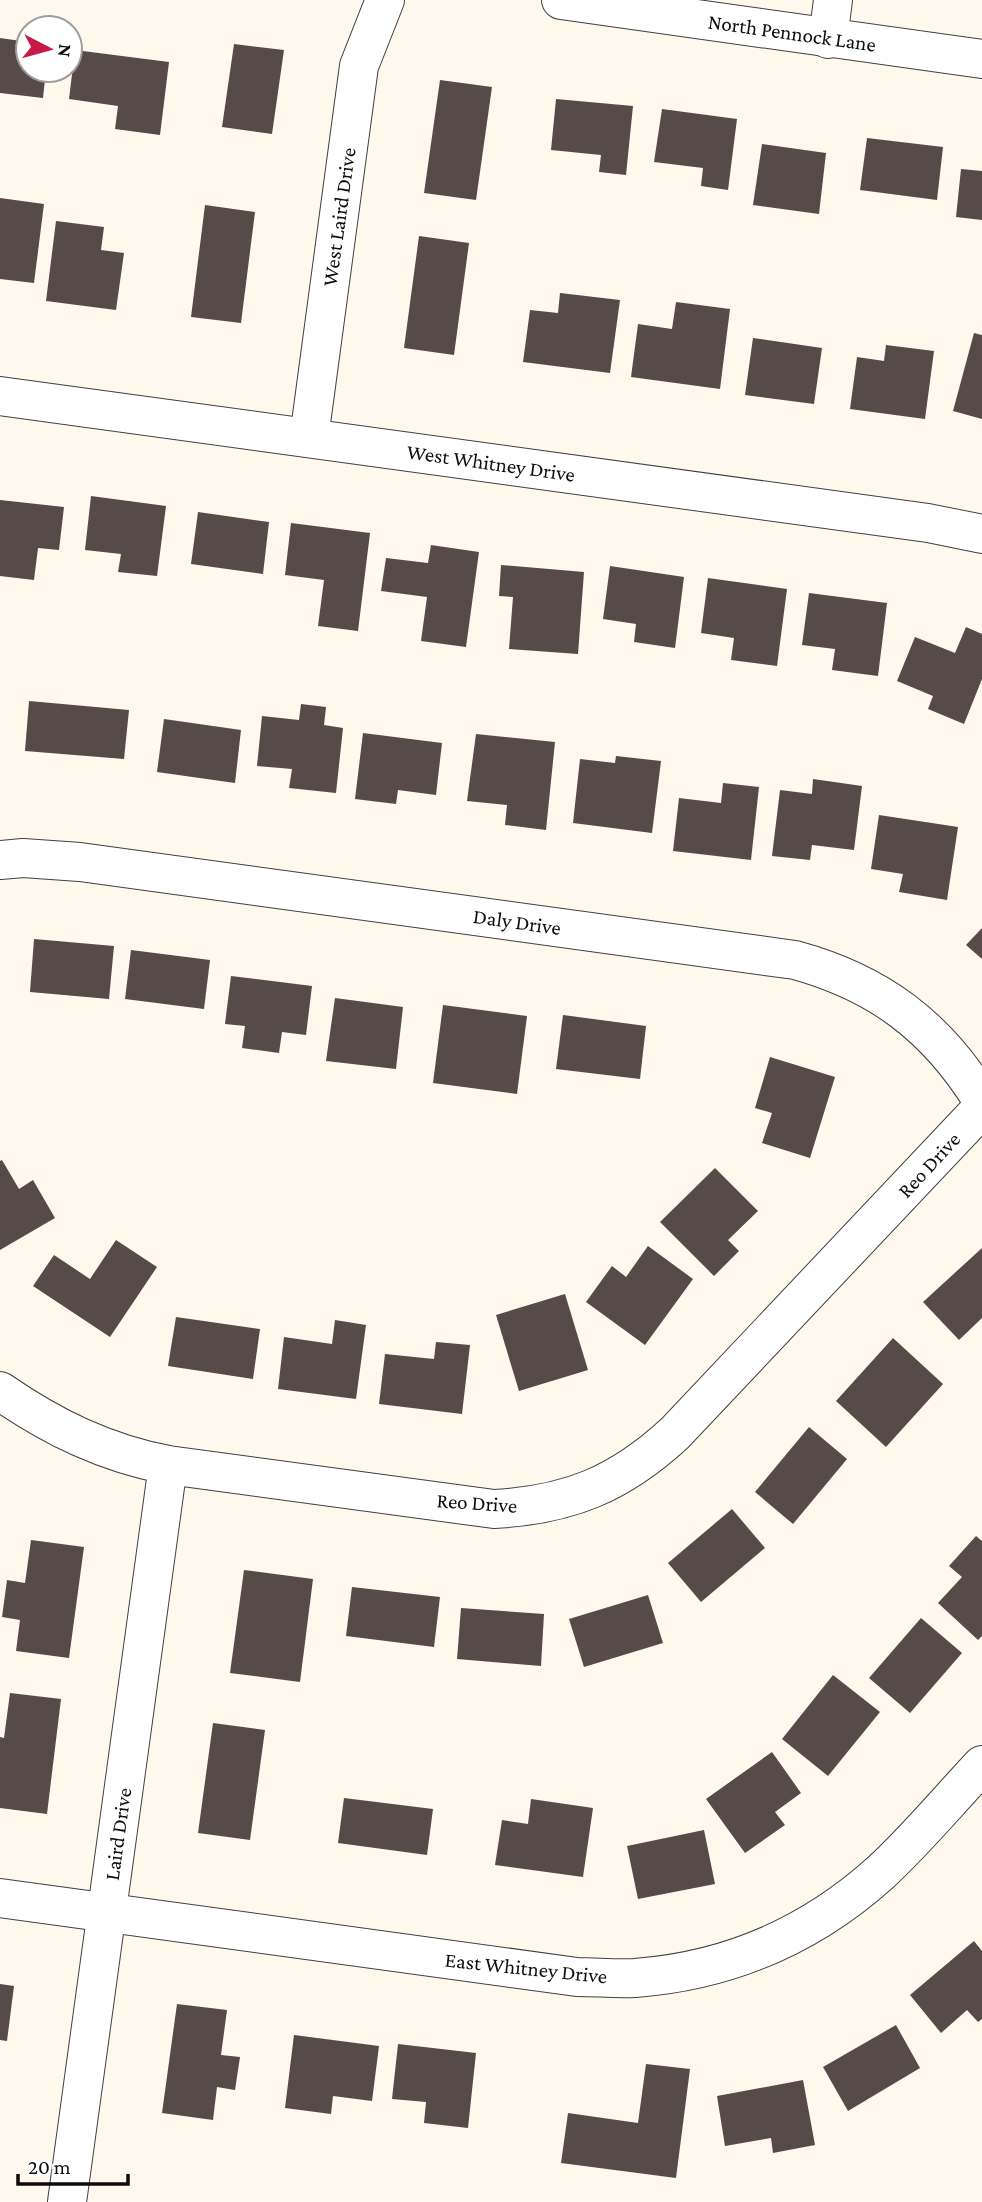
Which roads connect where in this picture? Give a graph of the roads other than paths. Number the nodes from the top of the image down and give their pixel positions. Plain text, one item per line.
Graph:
1 (385, 0) edge
2 (561, 0) edge
3 (833, 0) edge
4 (828, 39) junction
5 (982, 59) edge
6 (0, 396) edge
7 (309, 438) junction
8 (982, 534) edge
9 (0, 860) edge
10 (982, 1100) edge
11 (982, 1108) edge
12 (0, 1391) edge
13 (168, 1465) junction
14 (982, 1765) edge
15 (0, 1898) edge
16 (107, 1913) junction
17 (67, 2202) edge

1 - 7 street, West Laird Drive
2 - 4 street, North Pennock Lane
3 - 4 street
4 - 5 street, North Pennock Lane
6 - 7 street, West Whitney Drive
7 - 8 street, West Whitney Drive
9 - 10 street, Daly Drive
11 - 13 street, Reo Drive
12 - 13 street, Reo Drive
13 - 16 street, Laird Drive
14 - 16 street, East Whitney Drive
15 - 16 street, East Whitney Drive
16 - 17 street, Laird Drive

